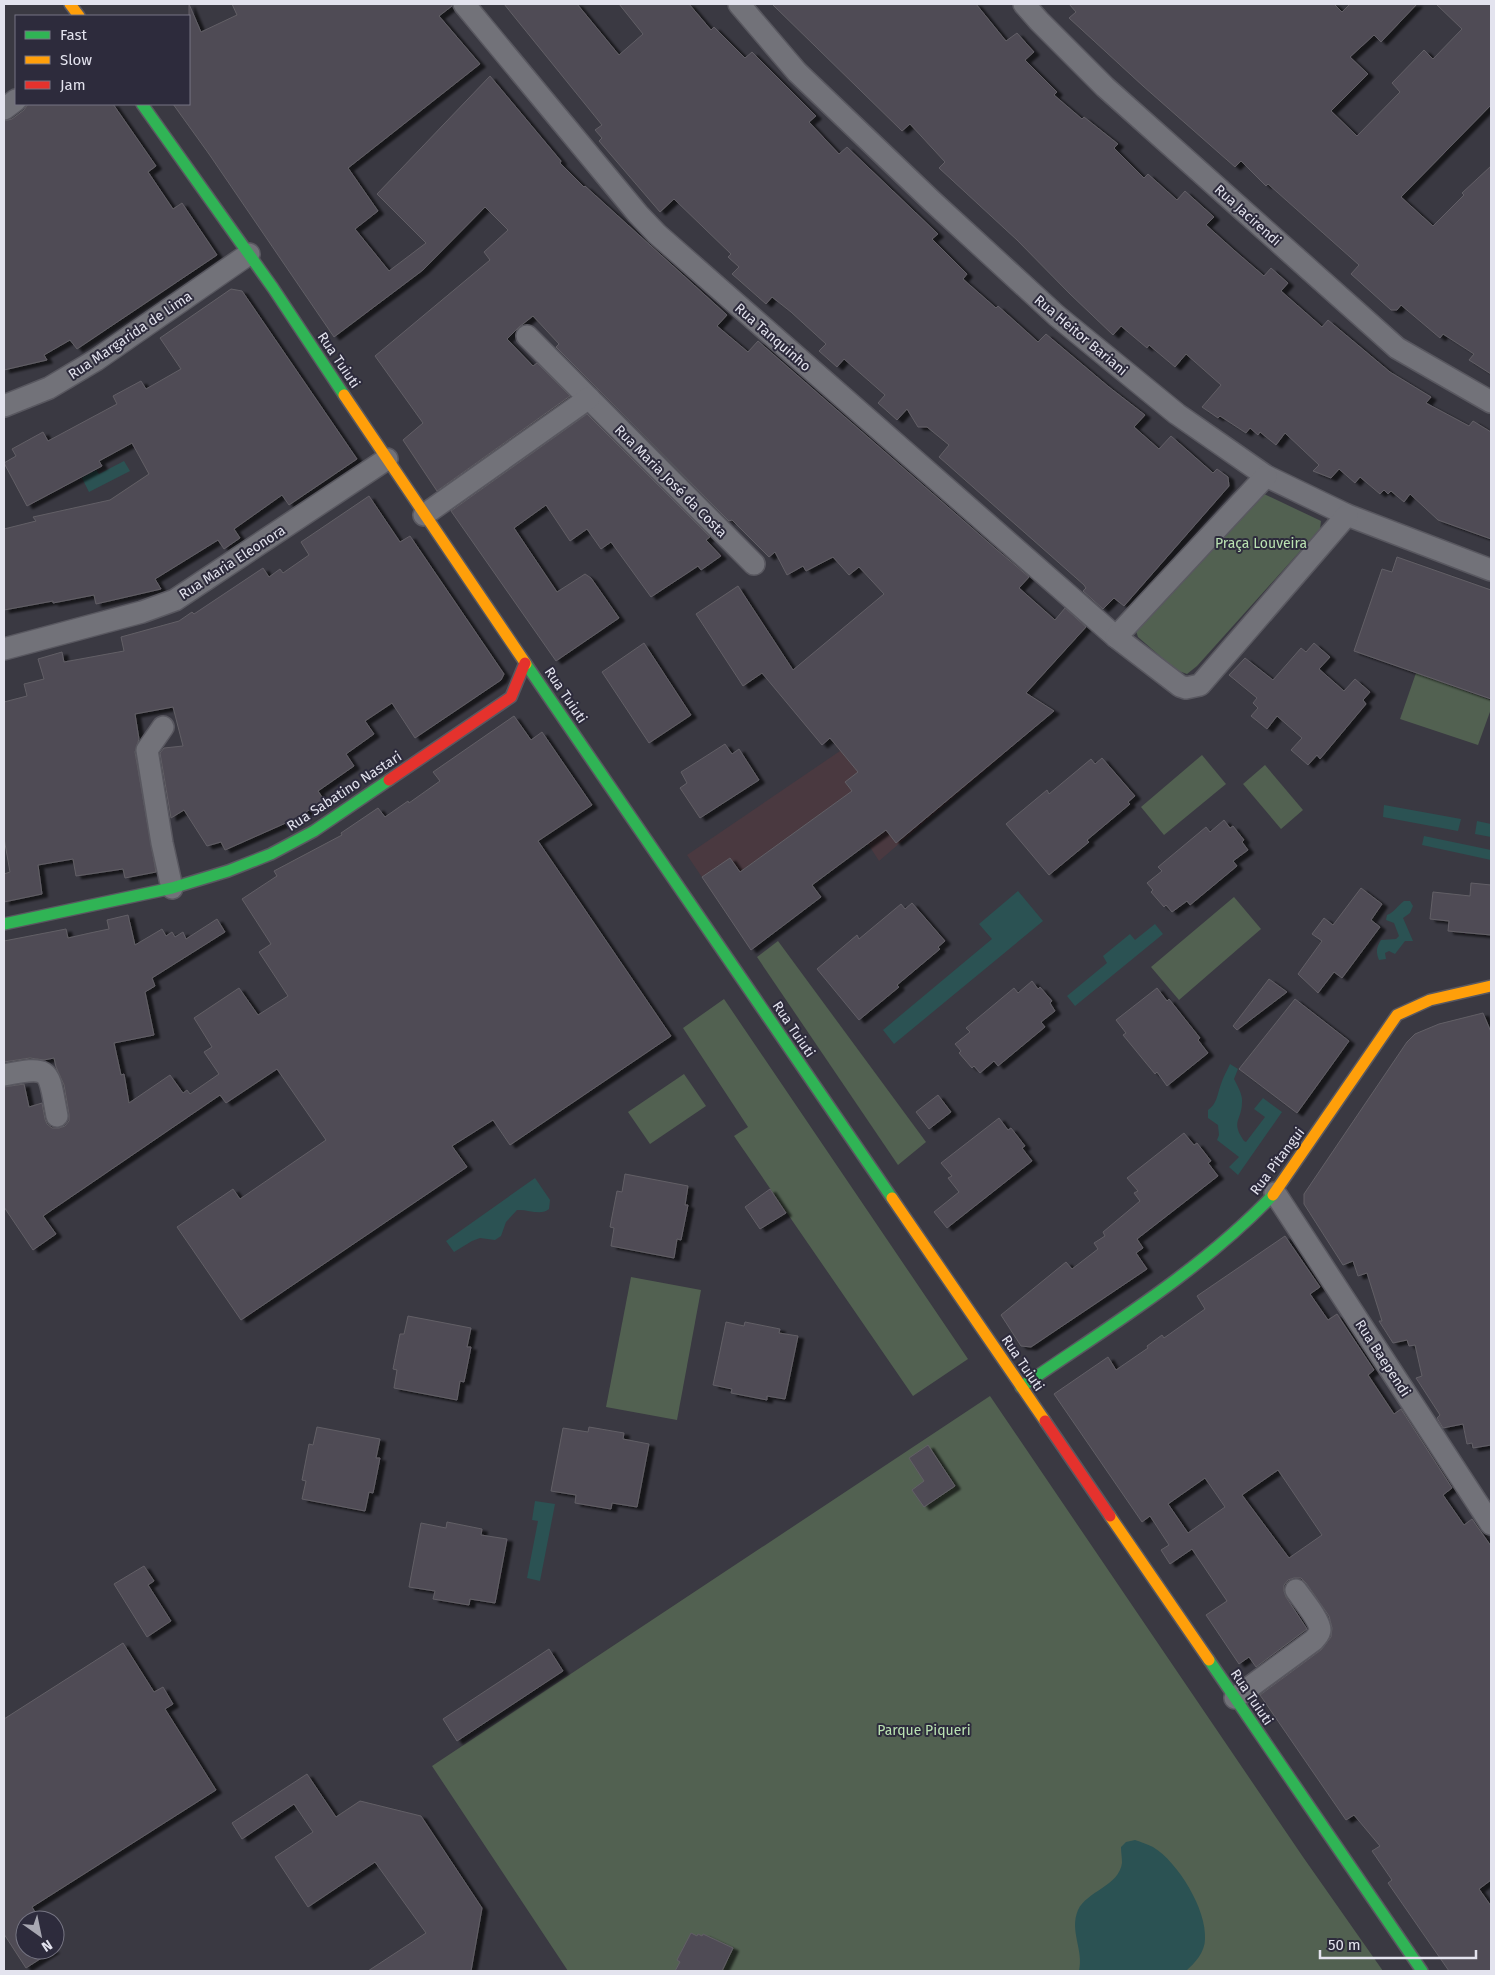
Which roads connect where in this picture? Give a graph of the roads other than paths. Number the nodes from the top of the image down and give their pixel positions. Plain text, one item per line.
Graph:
1 (70, 4) edge
2 (464, 4) edge
3 (738, 4) edge
4 (1024, 4) edge
5 (78, 15) edge
6 (15, 101) edge
7 (143, 105) edge
8 (4, 109) edge
9 (249, 254) junction
10 (527, 336) dead end
11 (589, 398) junction
12 (1491, 402) edge
13 (4, 406) edge
14 (387, 459) junction
15 (1266, 476) junction
16 (424, 515) junction
17 (1347, 515) junction
18 (754, 564) dead end
19 (1491, 570) edge
20 (1116, 637) junction
21 (4, 649) edge
22 (525, 663) junction
23 (537, 701) dead end
24 (554, 704) junction
25 (163, 727) dead end
26 (172, 888) junction
27 (4, 924) edge
28 (1491, 986) edge
29 (4, 1075) edge
30 (57, 1116) dead end
31 (1275, 1193) junction
32 (1021, 1387) junction
33 (1491, 1493) edge
34 (1488, 1520) edge
35 (1296, 1590) dead end
36 (1234, 1698) junction
37 (1422, 1971) edge

1 - 5 street
2 - 20 street, Rua Tanquinho
3 - 15 street, Rua Heitor Bariani
4 - 12 street, Rua Jacirendi
6 - 8 street
7 - 9 street, Rua Tuiuti
9 - 13 street, Rua Margarida de Lima
9 - 14 street, Rua Tuiuti
10 - 11 street, Rua Maria José da Costa
11 - 16 street
11 - 18 street, Rua Maria José da Costa
14 - 16 street, Rua Tuiuti
14 - 21 street, Rua Maria Eleonora
15 - 17 street, Rua Heitor Bariani
15 - 20 street
16 - 22 street, Rua Tuiuti
17 - 19 street, Rua Heitor Bariani
17 - 20 street
22 - 24 street, Rua Tuiuti
22 - 26 street, Rua Sabatino Nastari
23 - 24 street
24 - 32 street, Rua Tuiuti
25 - 26 street
26 - 27 street, Rua Sabatino Nastari
28 - 31 street, Rua Pitangui
29 - 30 street
31 - 32 street, Rua Pitangui
31 - 34 street, Rua Baependi
32 - 36 street, Rua Tuiuti
33 - 34 street
35 - 36 street
36 - 37 street, Rua Tuiuti

